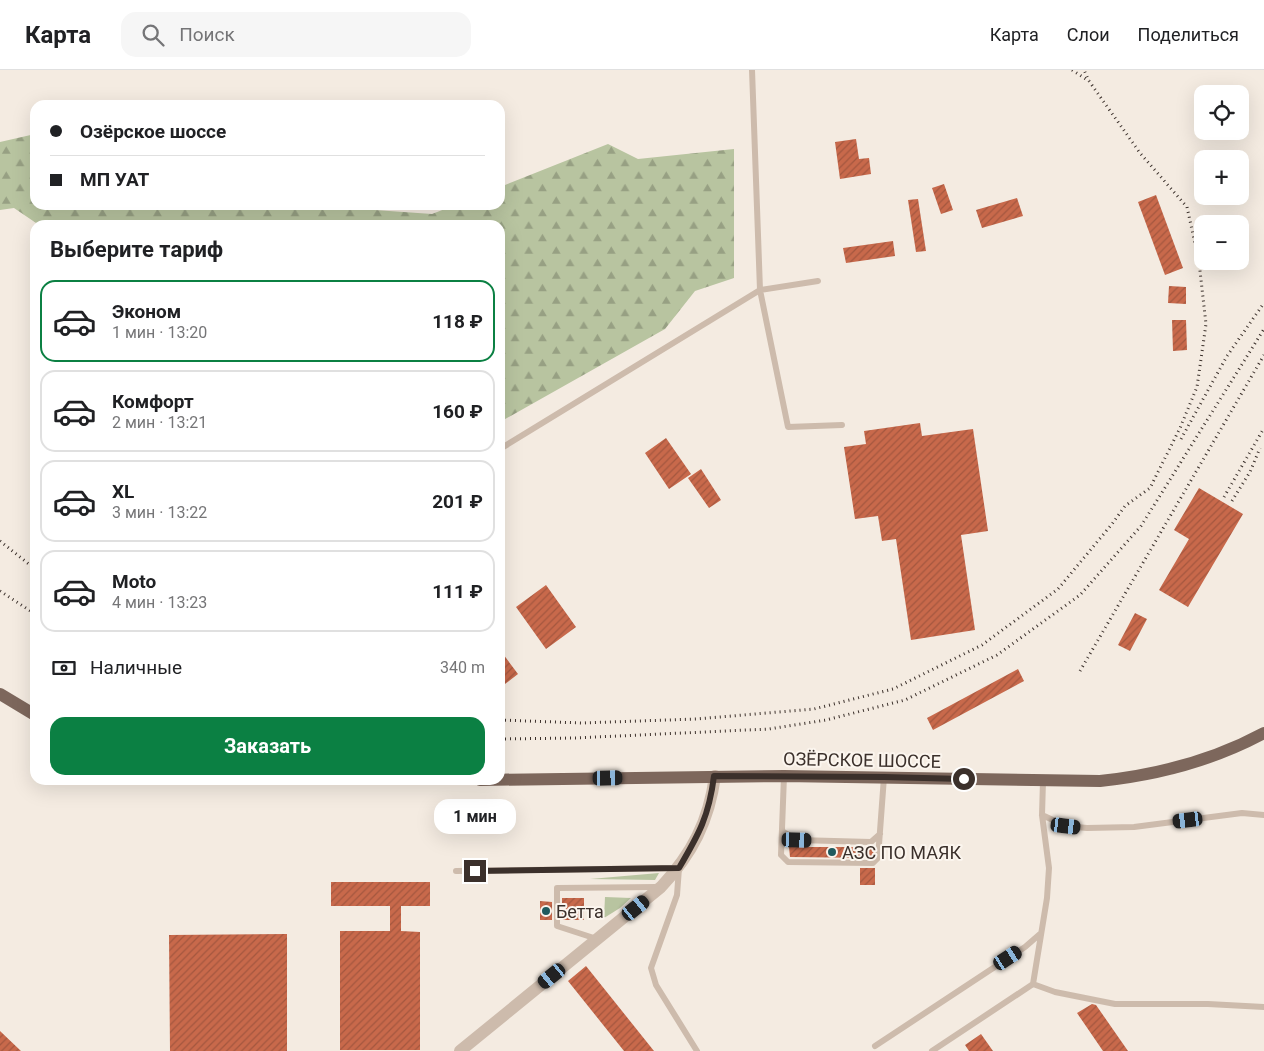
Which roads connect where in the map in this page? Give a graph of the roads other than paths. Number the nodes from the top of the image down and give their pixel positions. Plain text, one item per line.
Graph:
1 (752, 70) edge
2 (818, 281) dead end
3 (760, 290) junction
4 (842, 425) dead end
5 (505, 446) edge
6 (0, 694) edge
7 (30, 712) edge
8 (1264, 733) edge
9 (714, 776) junction
10 (784, 776) junction
11 (884, 777) junction
12 (505, 780) edge
13 (1043, 781) junction
14 (1042, 815) junction
15 (1264, 815) edge
16 (782, 831) junction
17 (880, 834) junction
18 (679, 868) junction
19 (456, 871) dead end
20 (661, 887) junction
21 (1040, 934) junction
22 (598, 939) junction
23 (1033, 984) junction
24 (1264, 1007) edge
25 (875, 1046) dead end
26 (460, 1051) edge
27 (697, 1051) edge
28 (932, 1051) edge

1 - 3 lane
2 - 3 lane
3 - 4 lane
3 - 5 lane
6 - 7 main road
8 - 13 main road, ОЗЁРСКОЕ ШОССЕ
9 - 10 main road, ОЗЁРСКОЕ ШОССЕ
9 - 12 main road, ОЗЁРСКОЕ ШОССЕ
9 - 18 street
10 - 11 main road, ОЗЁРСКОЕ ШОССЕ
10 - 16 lane
11 - 13 main road, ОЗЁРСКОЕ ШОССЕ
11 - 17 lane
13 - 14 lane
14 - 15 lane
14 - 21 lane
16 - 17 lane
16 - 17 lane
18 - 19 lane
18 - 20 street
18 - 27 lane
20 - 22 street
20 - 22 lane
21 - 23 lane
21 - 25 lane
22 - 26 street
23 - 24 lane
23 - 28 lane

